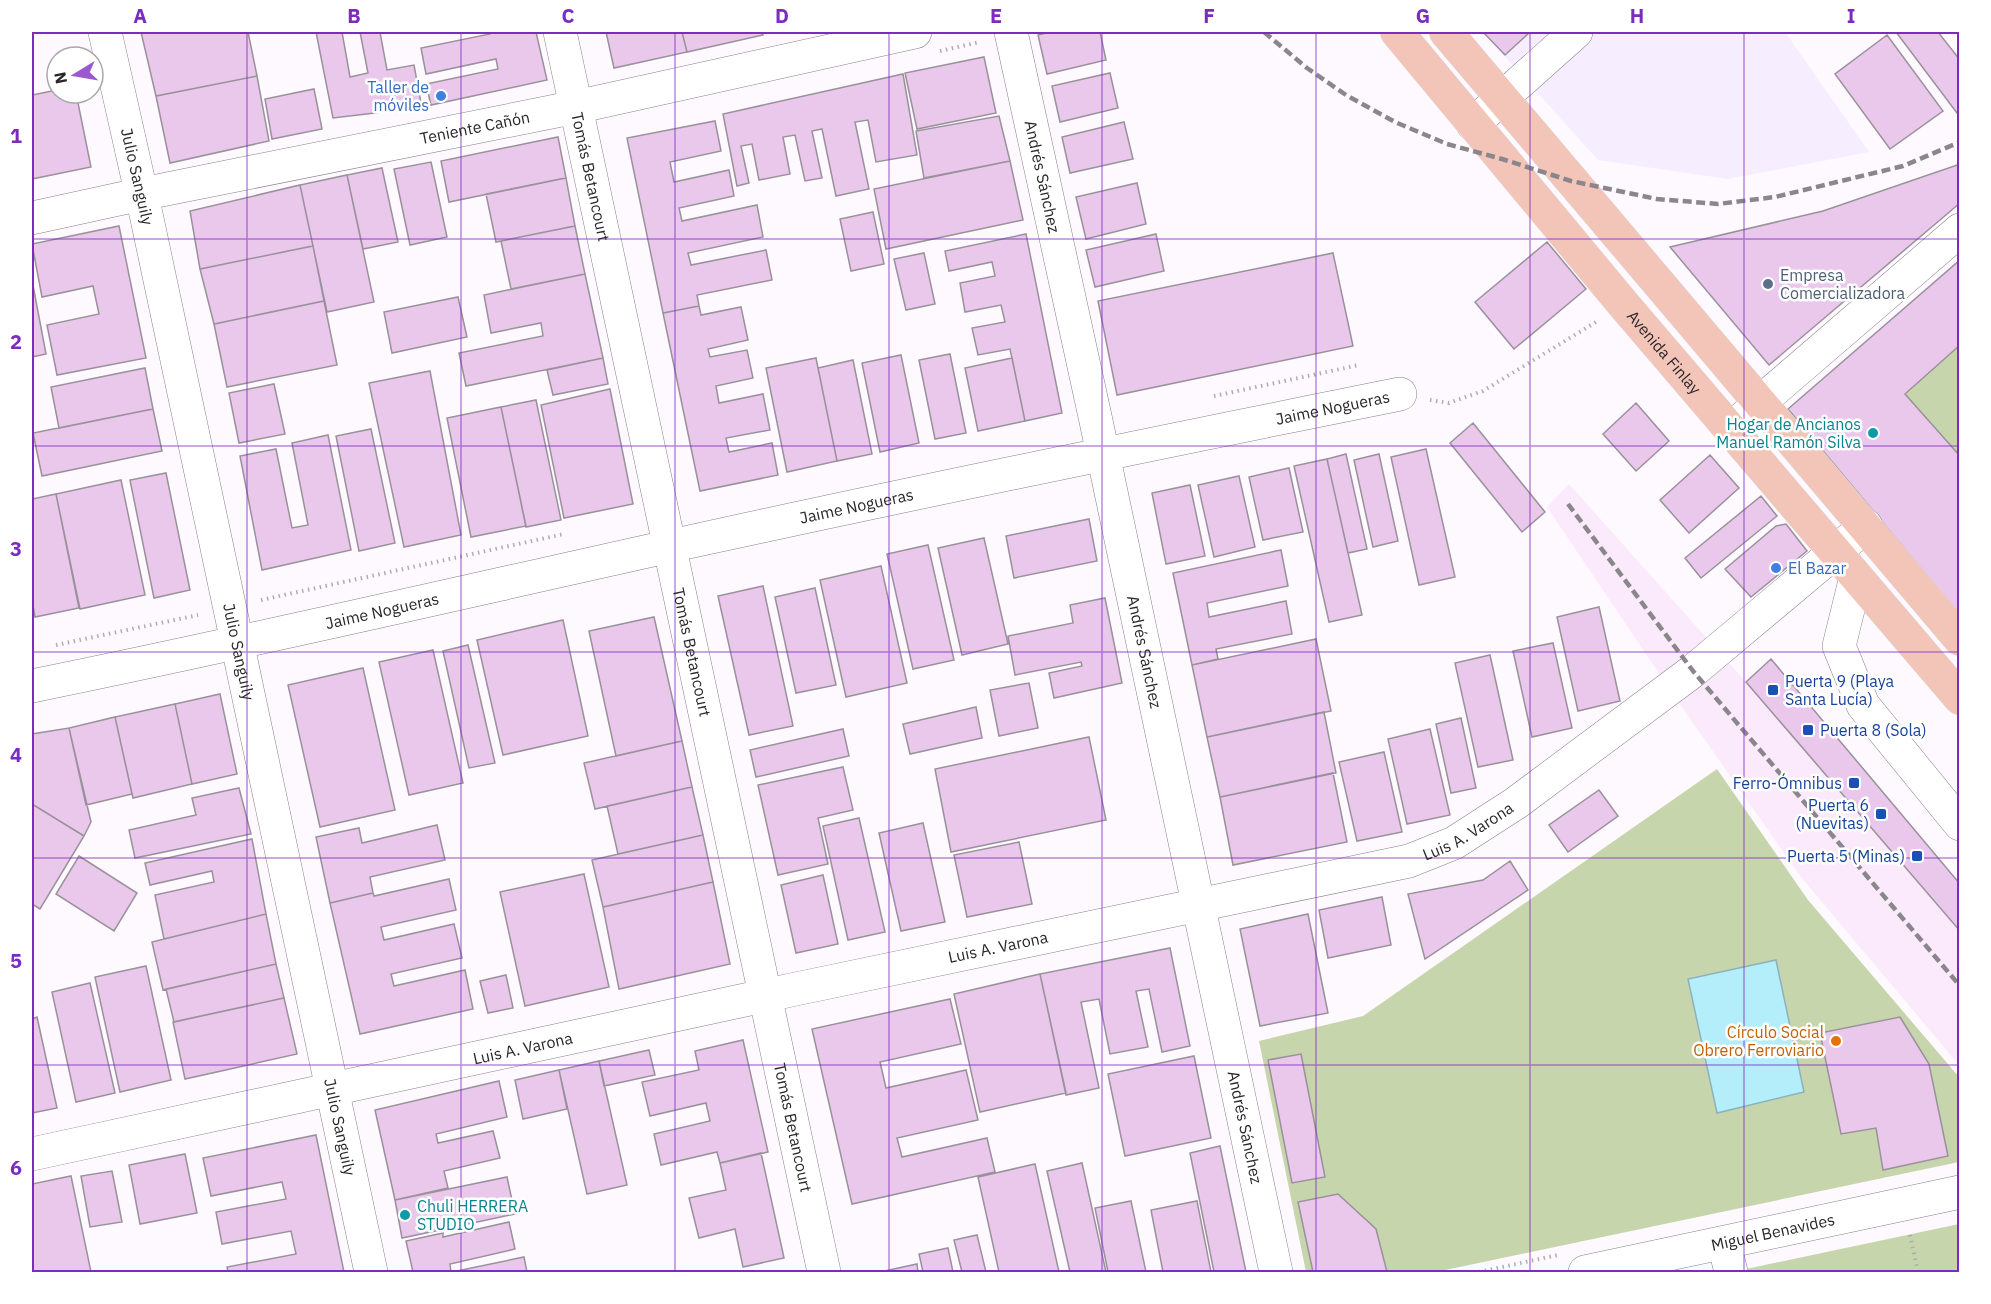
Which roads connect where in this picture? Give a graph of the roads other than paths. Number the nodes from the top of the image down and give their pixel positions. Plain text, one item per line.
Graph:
1 (105, 32) edge
2 (560, 32) edge
3 (1397, 32) edge
4 (1446, 32) edge
5 (1576, 32) edge
6 (1000, 36) edge
7 (923, 42) edge
8 (1501, 98) junction
9 (576, 107) junction
10 (1473, 124) junction
11 (141, 194) junction
12 (32, 218) edge
13 (1959, 230) edge
14 (1400, 394) road end
15 (1759, 403) junction
16 (1731, 430) junction
17 (1102, 453) junction
18 (1866, 526) junction
19 (669, 547) junction
20 (1846, 565) junction
21 (1959, 639) edge
22 (236, 644) junction
23 (32, 686) edge
24 (1959, 698) edge
25 (1959, 824) edge
26 (1197, 905) junction
27 (765, 995) junction
28 (332, 1088) junction
29 (32, 1154) edge
30 (1959, 1192) edge
31 (1727, 1258) edge
32 (1638, 1267) edge
33 (371, 1272) edge
34 (824, 1272) edge
35 (1276, 1272) edge
36 (1585, 1272) edge

1 - 11 street, Julio Sanguily
2 - 9 street, Tomás Betancourt
3 - 10 main road, Avenida Finlay
4 - 8 main road
5 - 8 street
6 - 17 street, Andrés Sánchez
7 - 9 street, Teniente Cañón
8 - 10 street
8 - 15 main road
9 - 11 street, Teniente Cañón
9 - 19 street, Tomás Betancourt
10 - 16 main road, Avenida Finlay
11 - 12 street, Teniente Cañón
11 - 22 street, Julio Sanguily
13 - 15 street
14 - 17 street, Jaime Nogueras
15 - 16 street
15 - 18 main road
16 - 20 main road, Avenida Finlay
17 - 19 street, Jaime Nogueras
17 - 26 street, Andrés Sánchez
18 - 20 main road
18 - 21 main road
19 - 22 street, Jaime Nogueras
19 - 27 street, Tomás Betancourt
20 - 24 main road, Avenida Finlay
20 - 25 street
20 - 26 street, Luis A. Varona
22 - 23 street, Jaime Nogueras
22 - 28 street, Julio Sanguily
26 - 27 street, Luis A. Varona
26 - 35 street, Andrés Sánchez
27 - 28 street, Luis A. Varona
27 - 34 street, Tomás Betancourt
28 - 29 street, Luis A. Varona
28 - 33 street, Julio Sanguily
30 - 31 street, Miguel Benavides
31 - 32 street, Miguel Benavides
32 - 36 street, Miguel Benavides

